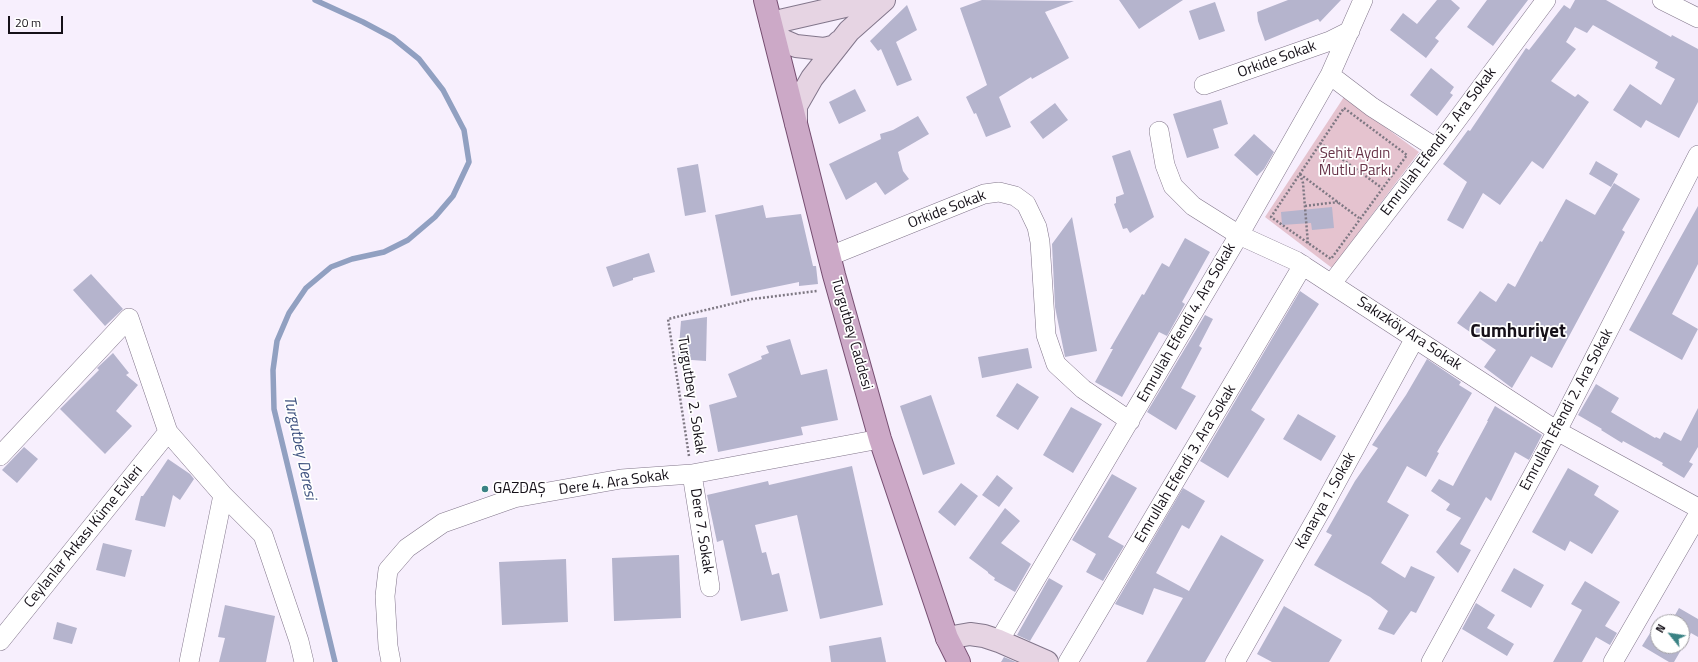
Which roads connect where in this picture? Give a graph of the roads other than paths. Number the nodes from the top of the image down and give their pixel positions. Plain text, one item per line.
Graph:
1 (765, 0) edge
2 (871, 0) edge
3 (884, 0) edge
4 (1363, 0) edge
5 (1546, 0) edge
6 (1662, 0) edge
7 (1698, 18) edge
8 (771, 23) junction
9 (1350, 31) junction
10 (839, 42) junction
11 (1330, 75) junction
12 (1204, 85) dead end
13 (796, 123) junction
14 (1159, 131) dead end
15 (1436, 148) junction
16 (1698, 155) edge
17 (1239, 235) junction
18 (830, 256) junction
19 (1300, 263) junction
20 (1332, 283) junction
21 (1415, 338) junction
22 (1130, 421) junction
23 (1557, 431) junction
24 (168, 432) junction
25 (880, 439) junction
26 (0, 456) edge
27 (692, 474) junction
28 (223, 495) junction
29 (1698, 508) edge
30 (1698, 515) edge
31 (710, 587) dead end
32 (947, 638) junction
33 (0, 641) edge
34 (999, 641) junction
35 (189, 662) edge
36 (304, 662) edge
37 (391, 662) edge
38 (947, 662) edge
39 (959, 662) edge
40 (1046, 662) edge
41 (1068, 662) edge
42 (1235, 662) edge
43 (1431, 662) edge
44 (1614, 662) edge

1 - 8 main road, Turgutbey Caddesi
2 - 8 street
3 - 10 street
4 - 9 street, Emrullah Efendi 4. Ara Sokak
5 - 15 street, Emrullah Efendi 3. Ara Sokak
6 - 7 street
8 - 10 street
8 - 13 main road, Turgutbey Caddesi
9 - 11 street, Emrullah Efendi 4. Ara Sokak
9 - 12 street, Orkide Sokak
10 - 13 street
11 - 15 street
11 - 17 street, Emrullah Efendi 4. Ara Sokak
13 - 18 main road, Turgutbey Caddesi
14 - 17 street, Sakızköy Ara Sokak
15 - 20 street, Emrullah Efendi 3. Ara Sokak
16 - 23 street, Emrullah Efendi 2. Ara Sokak
17 - 19 street, Sakızköy Ara Sokak
17 - 22 street, Emrullah Efendi 4. Ara Sokak
18 - 22 street, Orkide Sokak
18 - 25 main road, Turgutbey Caddesi
19 - 20 street, Sakızköy Ara Sokak
19 - 41 street, Emrullah Efendi 3. Ara Sokak
20 - 21 street, Sakızköy Ara Sokak
21 - 23 street, Sakızköy Ara Sokak
21 - 42 street, Kanarya 1. Sokak
22 - 34 street, Emrullah Efendi 4. Ara Sokak
23 - 29 street, Sakızköy Ara Sokak
23 - 43 street, Emrullah Efendi 2. Ara Sokak
24 - 26 street
24 - 28 street
24 - 33 street, Ceylanlar Arkası Küme Evleri
25 - 27 street, Dere 4. Ara Sokak
25 - 32 main road, Turgutbey Caddesi
27 - 31 street, Dere 7. Sokak
27 - 37 street, Dere 4. Ara Sokak
28 - 35 street
28 - 36 street
30 - 44 street
32 - 34 street
32 - 38 main road
32 - 39 main road, Turgutbey Caddesi
34 - 40 street

